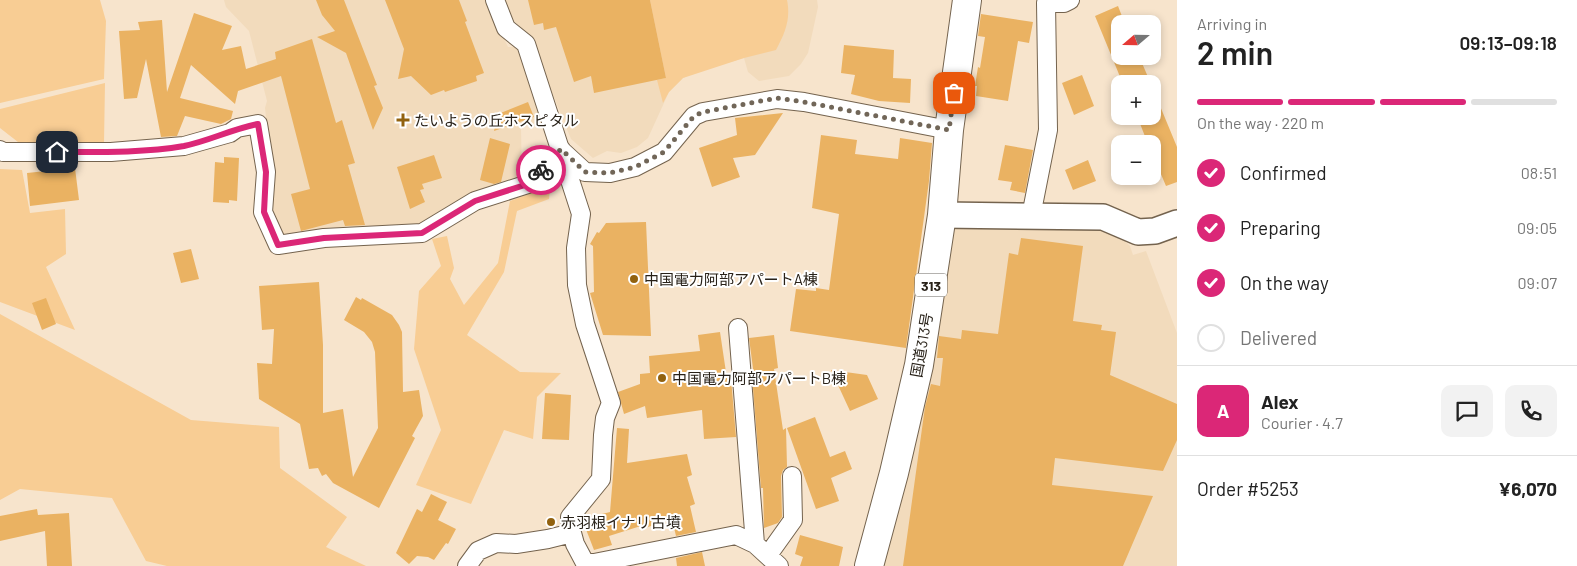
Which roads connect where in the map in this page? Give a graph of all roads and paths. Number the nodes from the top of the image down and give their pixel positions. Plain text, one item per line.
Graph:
1 (495, 0) edge
2 (967, 0) edge
3 (1070, 0) edge
4 (949, 130) junction
5 (561, 149) junction
6 (0, 150) edge
7 (942, 215) junction
8 (1031, 216) junction
9 (1177, 223) edge
10 (738, 328) dead end
11 (792, 476) dead end
12 (572, 533) junction
13 (767, 555) edge
14 (467, 566) edge
15 (869, 566) edge

1 - 5 street
2 - 4 highway, 国道313号 / 313
3 - 8 street
4 - 5 street
4 - 7 highway, 国道313号 / 313
5 - 6 street
5 - 12 street
7 - 8 street
7 - 15 highway, 国道313号 / 313
8 - 9 street
10 - 13 street
11 - 13 street
12 - 13 street
12 - 14 street

